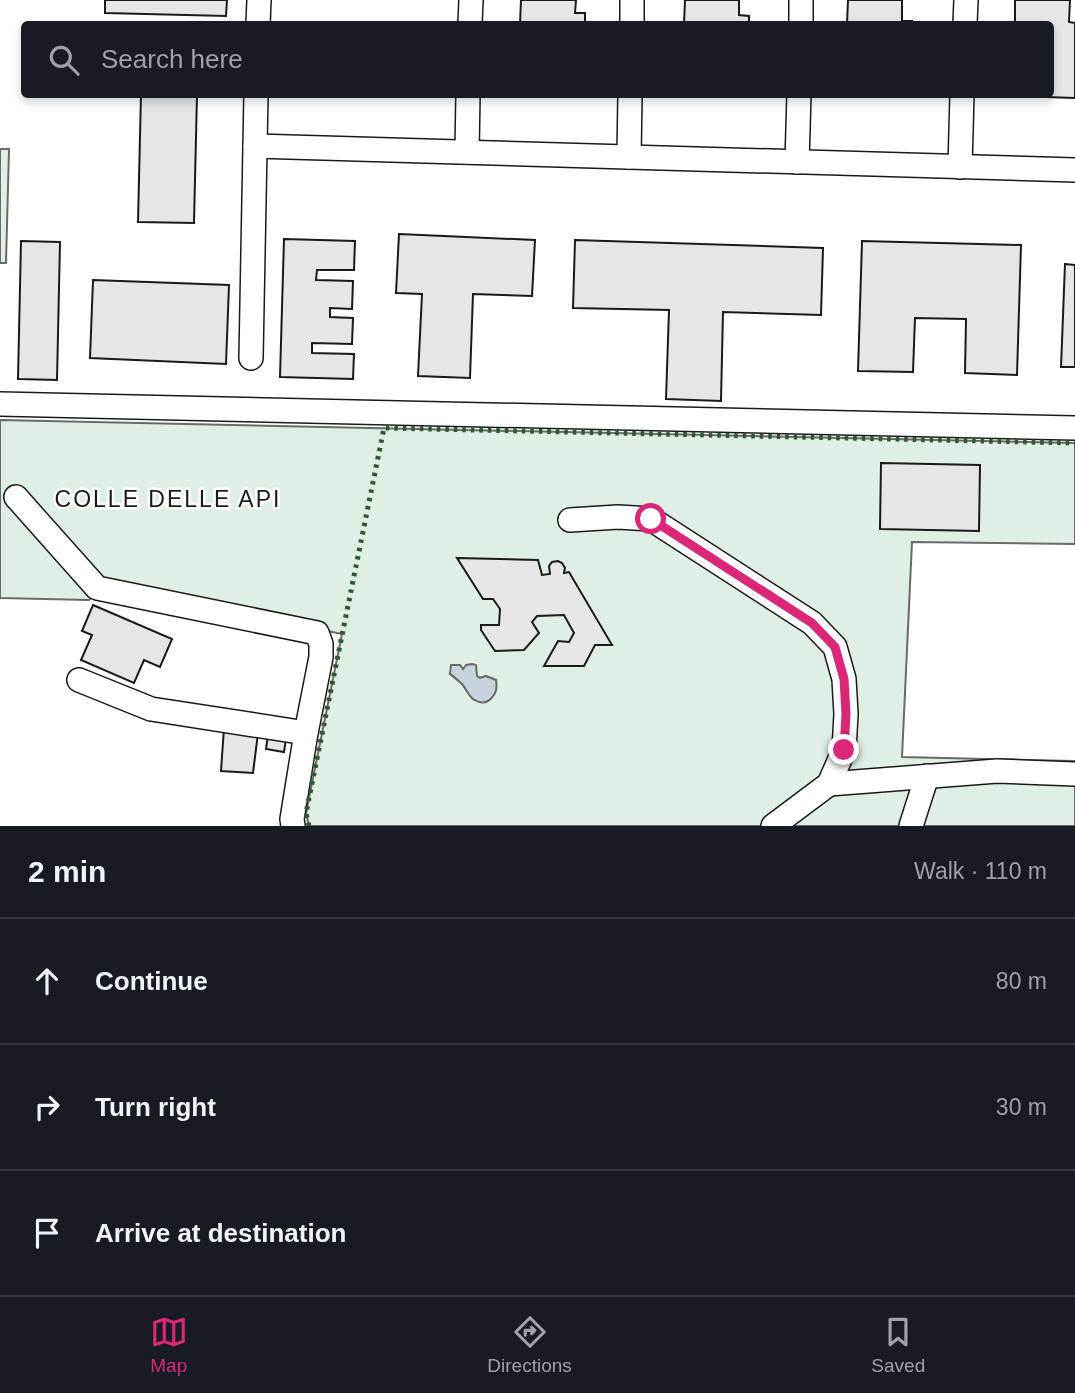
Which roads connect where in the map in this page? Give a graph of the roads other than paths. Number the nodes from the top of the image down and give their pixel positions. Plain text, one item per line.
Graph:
1 (259, 0) edge
2 (471, 0) edge
3 (632, 0) edge
4 (802, 0) edge
5 (966, 0) edge
6 (258, 21) edge
7 (470, 21) edge
8 (632, 21) edge
9 (801, 21) edge
10 (965, 21) edge
11 (256, 98) edge
12 (468, 98) edge
13 (630, 98) edge
14 (799, 98) edge
15 (962, 98) edge
16 (255, 146) junction
17 (467, 152) junction
18 (629, 157) junction
19 (797, 162) junction
20 (960, 167) junction
21 (1075, 170) edge
22 (251, 358) dead end
23 (0, 404) edge
24 (1075, 428) edge
25 (16, 497) dead end
26 (570, 520) dead end
27 (79, 680) dead end
28 (306, 733) junction
29 (1075, 774) edge
30 (927, 776) junction
31 (830, 785) junction
32 (293, 826) edge
33 (774, 826) edge
34 (911, 826) edge

1 - 6 street
2 - 7 street
3 - 8 street
4 - 9 street
5 - 10 street
11 - 16 street
12 - 17 street
13 - 18 street
14 - 19 street
15 - 20 street
16 - 17 street
16 - 22 street
17 - 18 street
18 - 19 street
19 - 20 street
20 - 21 street
23 - 24 street
25 - 28 street
26 - 31 street
27 - 28 street
28 - 32 street
29 - 30 street
30 - 31 street
30 - 34 street
31 - 33 street

